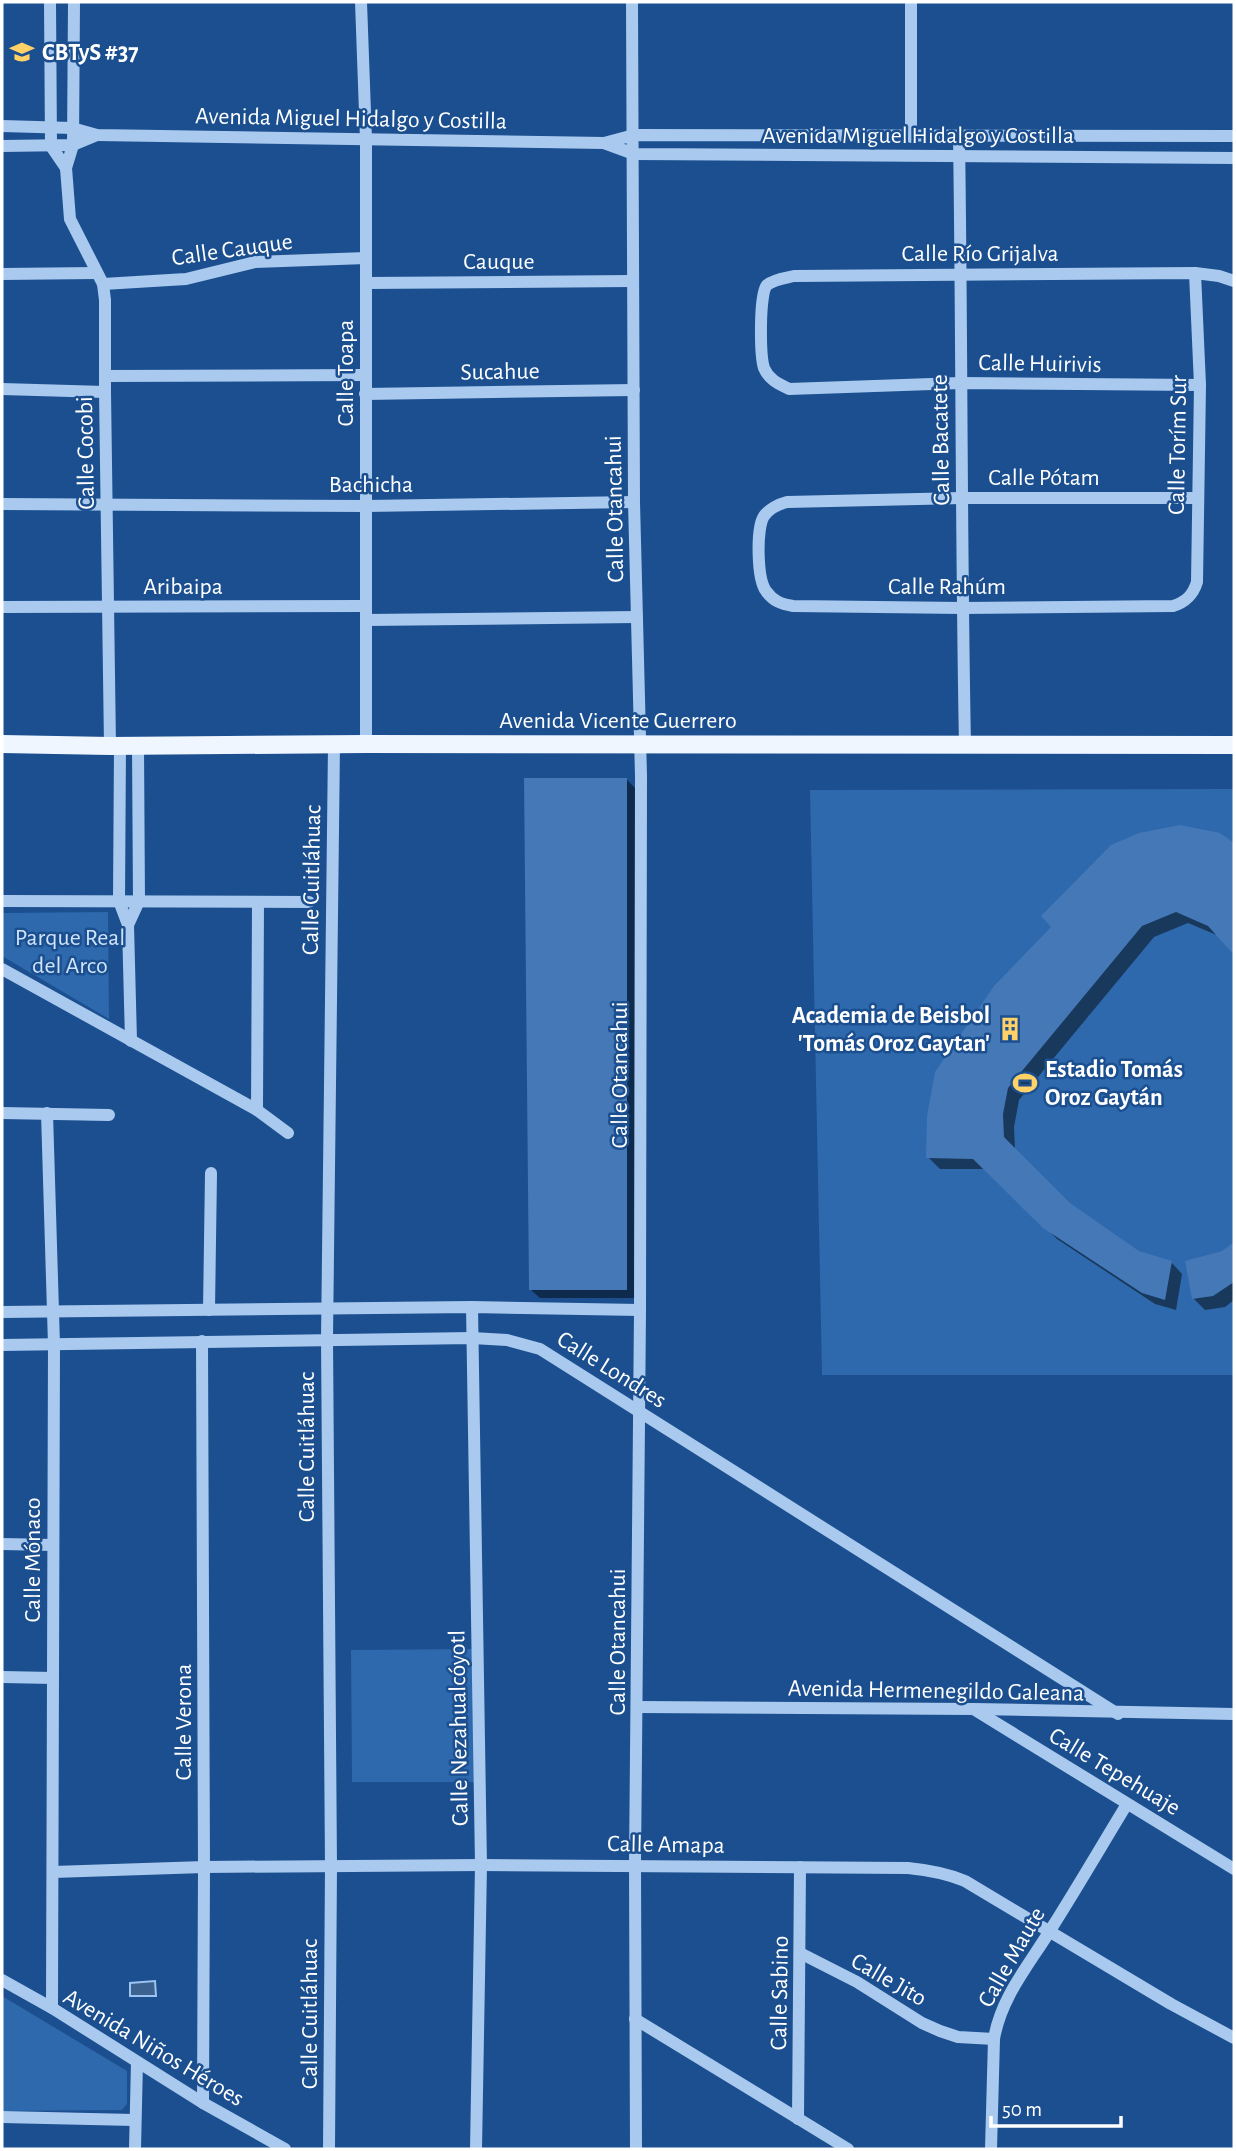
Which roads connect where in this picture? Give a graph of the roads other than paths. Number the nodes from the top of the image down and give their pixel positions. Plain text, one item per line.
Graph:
1 (50, 2) edge
2 (74, 2) edge
3 (361, 2) edge
4 (632, 2) edge
5 (911, 2) edge
6 (2, 126) edge
7 (49, 127) junction
8 (72, 128) junction
9 (97, 135) junction
10 (634, 135) junction
11 (959, 136) junction
12 (1234, 136) edge
13 (911, 137) junction
14 (366, 139) junction
15 (604, 143) junction
16 (73, 145) junction
17 (2, 146) edge
18 (51, 146) junction
19 (634, 154) junction
20 (960, 156) junction
21 (1234, 158) edge
22 (66, 168) junction
23 (366, 258) junction
24 (962, 273) junction
25 (1195, 273) junction
26 (2, 274) edge
27 (100, 279) junction
28 (632, 281) junction
29 (1234, 281) edge
30 (366, 283) junction
31 (761, 324) joint
32 (365, 375) junction
33 (105, 376) junction
34 (960, 383) junction
35 (1200, 385) junction
36 (2, 389) edge
37 (635, 390) junction
38 (105, 392) junction
39 (365, 394) junction
40 (962, 498) junction
41 (1197, 498) junction
42 (634, 502) junction
43 (2, 504) edge
44 (108, 505) junction
45 (366, 506) junction
46 (759, 553) joint
47 (1173, 606) joint
48 (2, 607) edge
49 (108, 607) junction
50 (962, 608) junction
51 (365, 613) junction
52 (636, 617) junction
53 (2, 744) edge
54 (366, 744) junction
55 (640, 744) junction
56 (334, 745) junction
57 (965, 745) junction
58 (1234, 745) edge
59 (123, 746) junction
60 (2, 901) edge
61 (119, 901) junction
62 (139, 901) junction
63 (309, 902) dead end
64 (258, 903) junction
65 (128, 925) junction
66 (2, 969) edge
67 (131, 1041) junction
68 (257, 1110) junction
69 (2, 1113) edge
70 (47, 1113) junction
71 (109, 1115) dead end
72 (288, 1133) dead end
73 (211, 1173) dead end
74 (472, 1307) junction
75 (327, 1308) junction
76 (209, 1310) junction
77 (640, 1310) junction
78 (2, 1311) edge
79 (54, 1311) junction
80 (472, 1338) junction
81 (327, 1339) junction
82 (202, 1341) junction
83 (2, 1345) edge
84 (54, 1345) junction
85 (639, 1411) junction
86 (2, 1544) edge
87 (53, 1545) junction
88 (2, 1677) edge
89 (53, 1678) junction
90 (638, 1707) junction
91 (973, 1709) junction
92 (1118, 1714) junction
93 (1234, 1714) edge
94 (1127, 1804) junction
95 (635, 1864) junction
96 (481, 1865) junction
97 (331, 1866) junction
98 (205, 1867) junction
99 (800, 1867) junction
100 (1234, 1869) edge
101 (53, 1872) junction
102 (1050, 1931) junction
103 (800, 1953) junction
104 (2, 1980) edge
105 (52, 2008) junction
106 (635, 2019) junction
107 (1234, 2038) edge
108 (994, 2039) junction
109 (137, 2062) junction
110 (203, 2103) junction
111 (2, 2118) edge
112 (798, 2119) junction
113 (134, 2120) junction
114 (278, 2147) edge
115 (135, 2149) edge
116 (329, 2149) edge
117 (476, 2149) edge
118 (636, 2149) edge
119 (848, 2149) edge
120 (991, 2149) edge

1 - 7 street
2 - 8 street
3 - 14 street, Calle Toapa
4 - 10 street, Calle Otancahui
5 - 13 street
6 - 7 street, Avenida Miguel Hidalgo y Costilla
7 - 8 street, Avenida Miguel Hidalgo y Costilla
7 - 18 street
8 - 9 street, Avenida Miguel Hidalgo y Costilla
8 - 16 street
9 - 14 street, Avenida Miguel Hidalgo y Costilla
9 - 16 street, Avenida Miguel Hidalgo y Costilla
10 - 13 street, Avenida Miguel Hidalgo y Costilla
10 - 15 street, Avenida Miguel Hidalgo y Costilla
10 - 19 street, Calle Otancahui
11 - 12 street, Avenida Miguel Hidalgo y Costilla
11 - 13 street, Avenida Miguel Hidalgo y Costilla
11 - 20 street, Calle Bacatete
14 - 15 street, Avenida Miguel Hidalgo y Costilla
14 - 23 street, Calle Toapa
15 - 19 street, Avenida Miguel Hidalgo y Costilla
16 - 18 street, Avenida Miguel Hidalgo y Costilla
16 - 22 street, Calle Cocobi
17 - 18 street, Avenida Miguel Hidalgo y Costilla
18 - 22 street, Calle Cocobi
19 - 20 street, Avenida Miguel Hidalgo y Costilla
19 - 28 street, Calle Otancahui
20 - 21 street, Avenida Miguel Hidalgo y Costilla
20 - 24 street, Calle Bacatete
22 - 27 street, Calle Cocobi
23 - 27 street, Calle Cauque
23 - 30 street, Calle Toapa
24 - 25 street, Calle Río Grijalva
24 - 31 street, Calle Río Grijalva
24 - 34 street, Calle Bacatete
25 - 29 street, Calle Río Grijalva
25 - 35 street, Calle Torím Sur
26 - 27 street, Calle Cauque
27 - 33 street, Calle Cocobi
28 - 30 street, Cauque
28 - 37 street, Calle Otancahui
30 - 32 street, Calle Toapa
31 - 34 street, Calle Huirivis
32 - 33 street
32 - 39 street, Calle Toapa
33 - 38 street, Calle Cocobi
34 - 35 street, Calle Huirivis
34 - 40 street, Calle Bacatete
35 - 41 street, Calle Torím Sur
36 - 38 street
37 - 39 street, Sucahue
37 - 42 street, Calle Otancahui
38 - 44 street, Calle Cocobi
39 - 45 street, Calle Toapa
40 - 41 street, Calle Pótam
40 - 46 street, Calle Pótam
40 - 50 street, Calle Bacatete
41 - 47 street, Calle Torím Sur
42 - 45 street, Bachicha
42 - 52 street, Calle Otancahui
43 - 44 street, Bachicha
44 - 45 street, Bachicha
44 - 49 street, Calle Cocobi
45 - 51 street, Calle Toapa
46 - 50 street, Calle Rahúm
47 - 50 street, Calle Rahúm
48 - 49 street, Aribaipa
49 - 51 street, Aribaipa
49 - 59 street, Calle Cocobi
50 - 57 street, Calle Bacatete
51 - 52 street, Aribaipa
51 - 54 street, Calle Toapa
52 - 55 street, Calle Otancahui
53 - 59 main road, Avenida Vicente Guerrero
54 - 55 main road, Avenida Vicente Guerrero
54 - 56 main road, Avenida Vicente Guerrero
55 - 57 main road, Avenida Vicente Guerrero
55 - 77 street, Calle Otancahui
56 - 59 main road, Avenida Vicente Guerrero
56 - 75 street, Calle Cuitláhuac
57 - 58 main road, Avenida Vicente Guerrero
59 - 61 street
59 - 62 street
60 - 61 street
61 - 62 street
61 - 65 street
62 - 64 street
62 - 65 street
63 - 64 street
64 - 68 street
65 - 67 street
66 - 67 street
67 - 68 street
68 - 72 street
69 - 70 street
70 - 71 street
70 - 79 street, Calle Mónaco
73 - 76 street
74 - 75 street, Calle Londres
74 - 77 street, Calle Londres
74 - 80 street, Calle Nezahualcóyotl
75 - 76 street, Calle Londres
75 - 81 street, Calle Cuitláhuac
76 - 79 street, Calle Londres
77 - 85 street, Calle Otancahui
78 - 79 street, Calle Londres
79 - 84 street, Calle Mónaco
80 - 81 street, Calle Londres
80 - 85 street, Calle Londres
80 - 96 street, Calle Nezahualcóyotl
81 - 82 street, Calle Londres
81 - 97 street, Calle Cuitláhuac
82 - 84 street, Calle Londres
82 - 98 street, Calle Verona
83 - 84 street, Calle Londres
84 - 87 street, Calle Mónaco
85 - 90 street, Calle Otancahui
85 - 92 street, Calle Londres
86 - 87 street
87 - 89 street, Calle Mónaco
88 - 89 street
89 - 101 street, Calle Mónaco
90 - 91 street, Avenida Hermenegildo Galeana
90 - 95 street, Calle Otancahui
91 - 92 street, Avenida Hermenegildo Galeana
91 - 94 street, Calle Tepehuaje
92 - 93 street, Avenida Hermenegildo Galeana
94 - 100 street, Calle Tepehuaje
94 - 102 street, Calle Maute
95 - 96 street, Calle Amapa
95 - 99 street, Calle Amapa
95 - 106 street, Calle Otancahui
96 - 97 street, Calle Amapa
96 - 117 street, Calle Nezahualcóyotl
97 - 98 street, Calle Amapa
97 - 116 street, Calle Cuitláhuac
98 - 101 street, Calle Amapa
98 - 110 street, Calle Verona
99 - 102 street, Calle Amapa
99 - 103 street, Calle Sabino
101 - 105 street, Calle Mónaco
102 - 107 street, Calle Amapa
102 - 108 street, Calle Maute
103 - 108 street, Calle Jito
103 - 112 street, Calle Sabino
104 - 105 street, Avenida Niños Héroes
105 - 109 street, Avenida Niños Héroes
106 - 112 street
106 - 118 street, Calle Otancahui
108 - 120 street, Calle Maute
109 - 110 street, Avenida Niños Héroes
109 - 113 street
110 - 114 street, Avenida Niños Héroes
111 - 113 street
112 - 119 street
113 - 115 street

